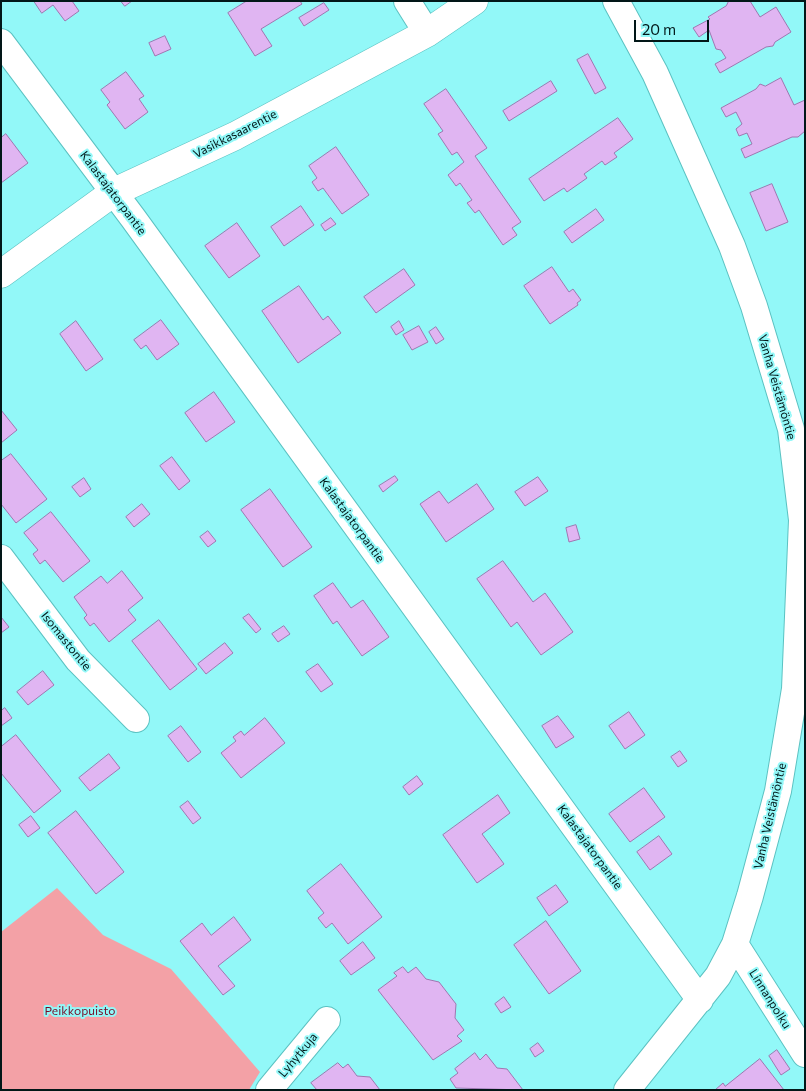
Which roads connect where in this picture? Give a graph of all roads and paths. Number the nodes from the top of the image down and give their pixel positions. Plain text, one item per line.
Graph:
1 (407, 1) edge
2 (474, 1) edge
3 (616, 1) edge
4 (427, 34) junction
5 (1, 42) edge
6 (114, 192) junction
7 (1, 274) edge
8 (803, 537) edge
9 (1, 558) edge
10 (136, 719) dead end
11 (735, 944) junction
12 (700, 1000) junction
13 (327, 1020) dead end
14 (805, 1054) edge
15 (269, 1090) edge
16 (627, 1090) edge

1 - 4 street
2 - 4 street, Vasikkasaarentie
3 - 8 street, Vanha Veistämöntie
4 - 6 street, Vasikkasaarentie
5 - 6 street, Kalastajatorpantie
6 - 7 street, Vasikkasaarentie
6 - 12 street, Kalastajatorpantie
8 - 11 street, Vanha Veistämöntie
9 - 10 street, Isomastontie
11 - 12 street, Vanha Veistämöntie
11 - 14 street, Linnanpolku
12 - 16 street, Vanha Veistämöntie
13 - 15 street, Lyhytkuja

